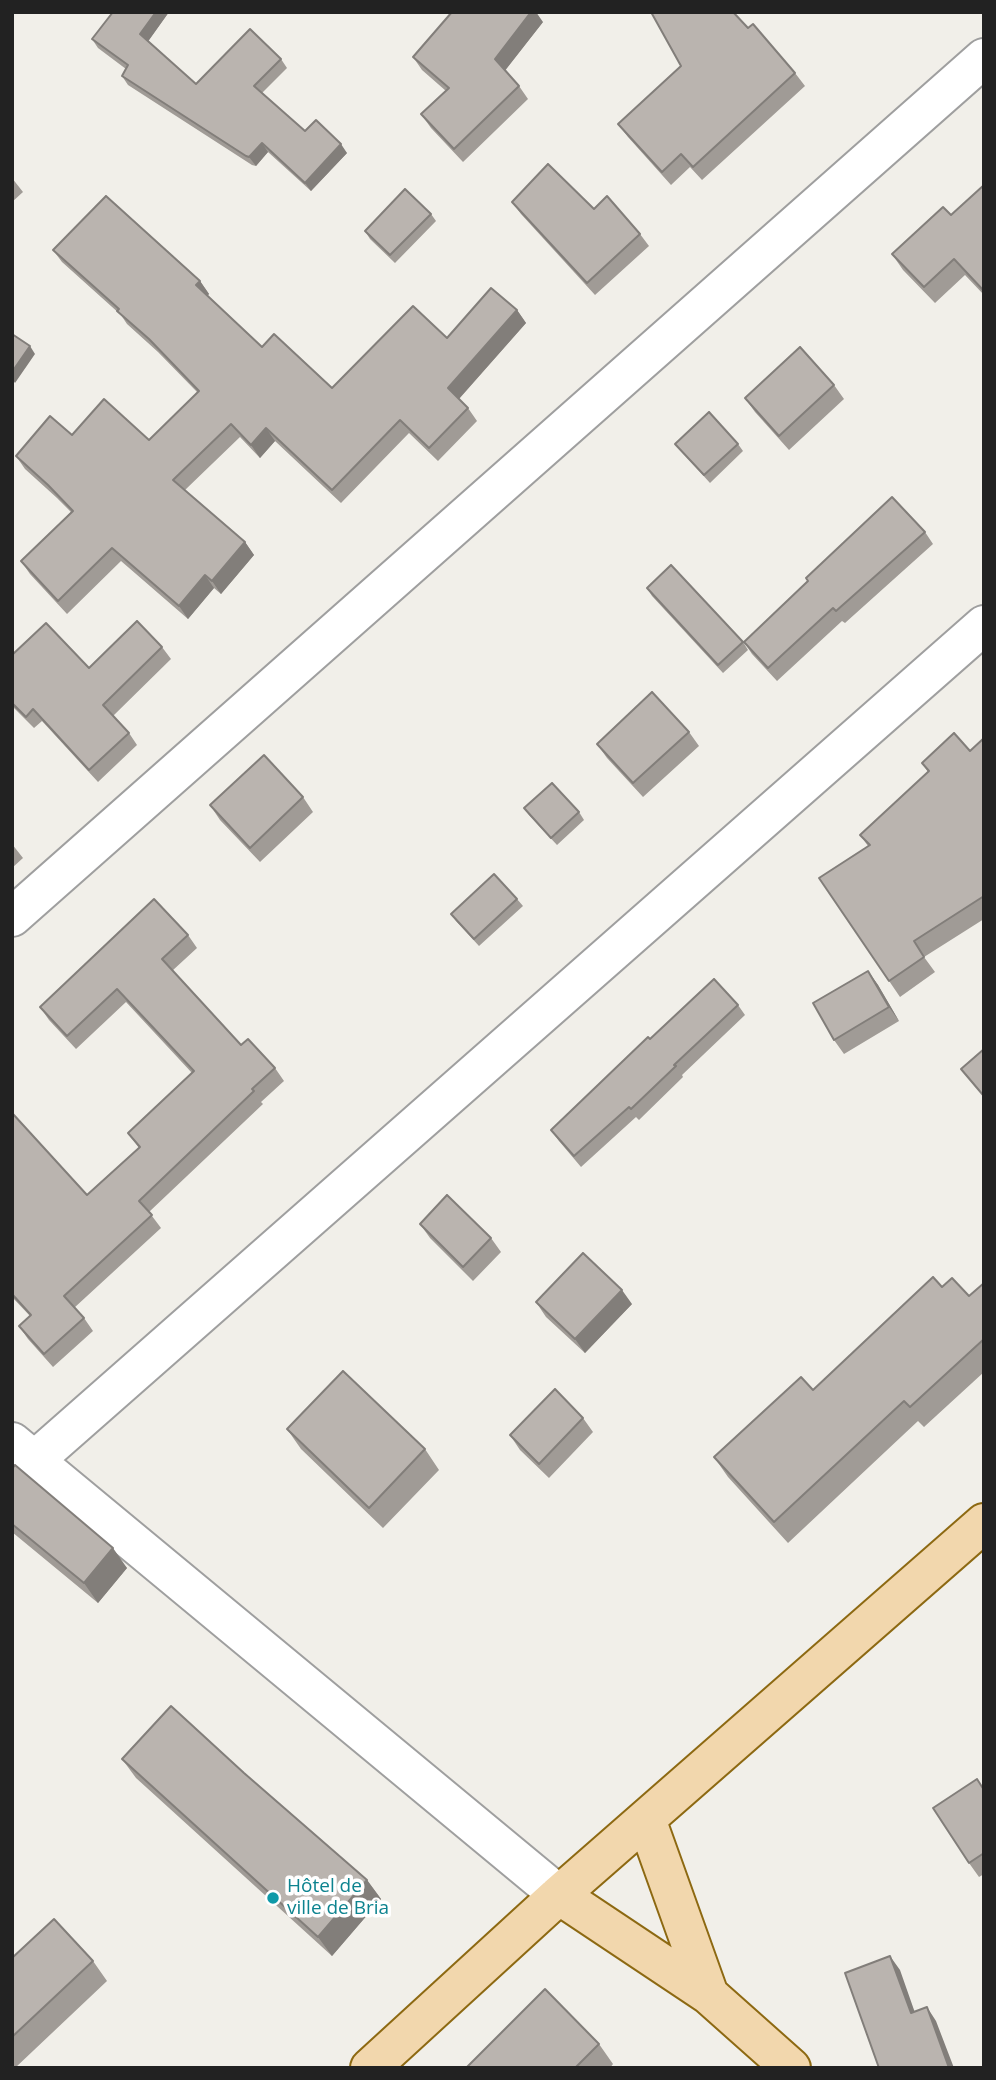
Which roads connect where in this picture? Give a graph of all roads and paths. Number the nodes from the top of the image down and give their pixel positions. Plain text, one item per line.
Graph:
1 (984, 58) edge
2 (984, 625) edge
3 (12, 917) edge
4 (23, 1451) edge
5 (984, 1523) edge
6 (646, 1819) junction
7 (559, 1895) junction
8 (709, 1995) junction
9 (370, 2068) edge
10 (791, 2068) edge

1 - 3 street
2 - 4 street
4 - 7 street
5 - 6 main road
6 - 7 main road
6 - 8 main road
7 - 8 main road
7 - 9 main road
8 - 10 main road

